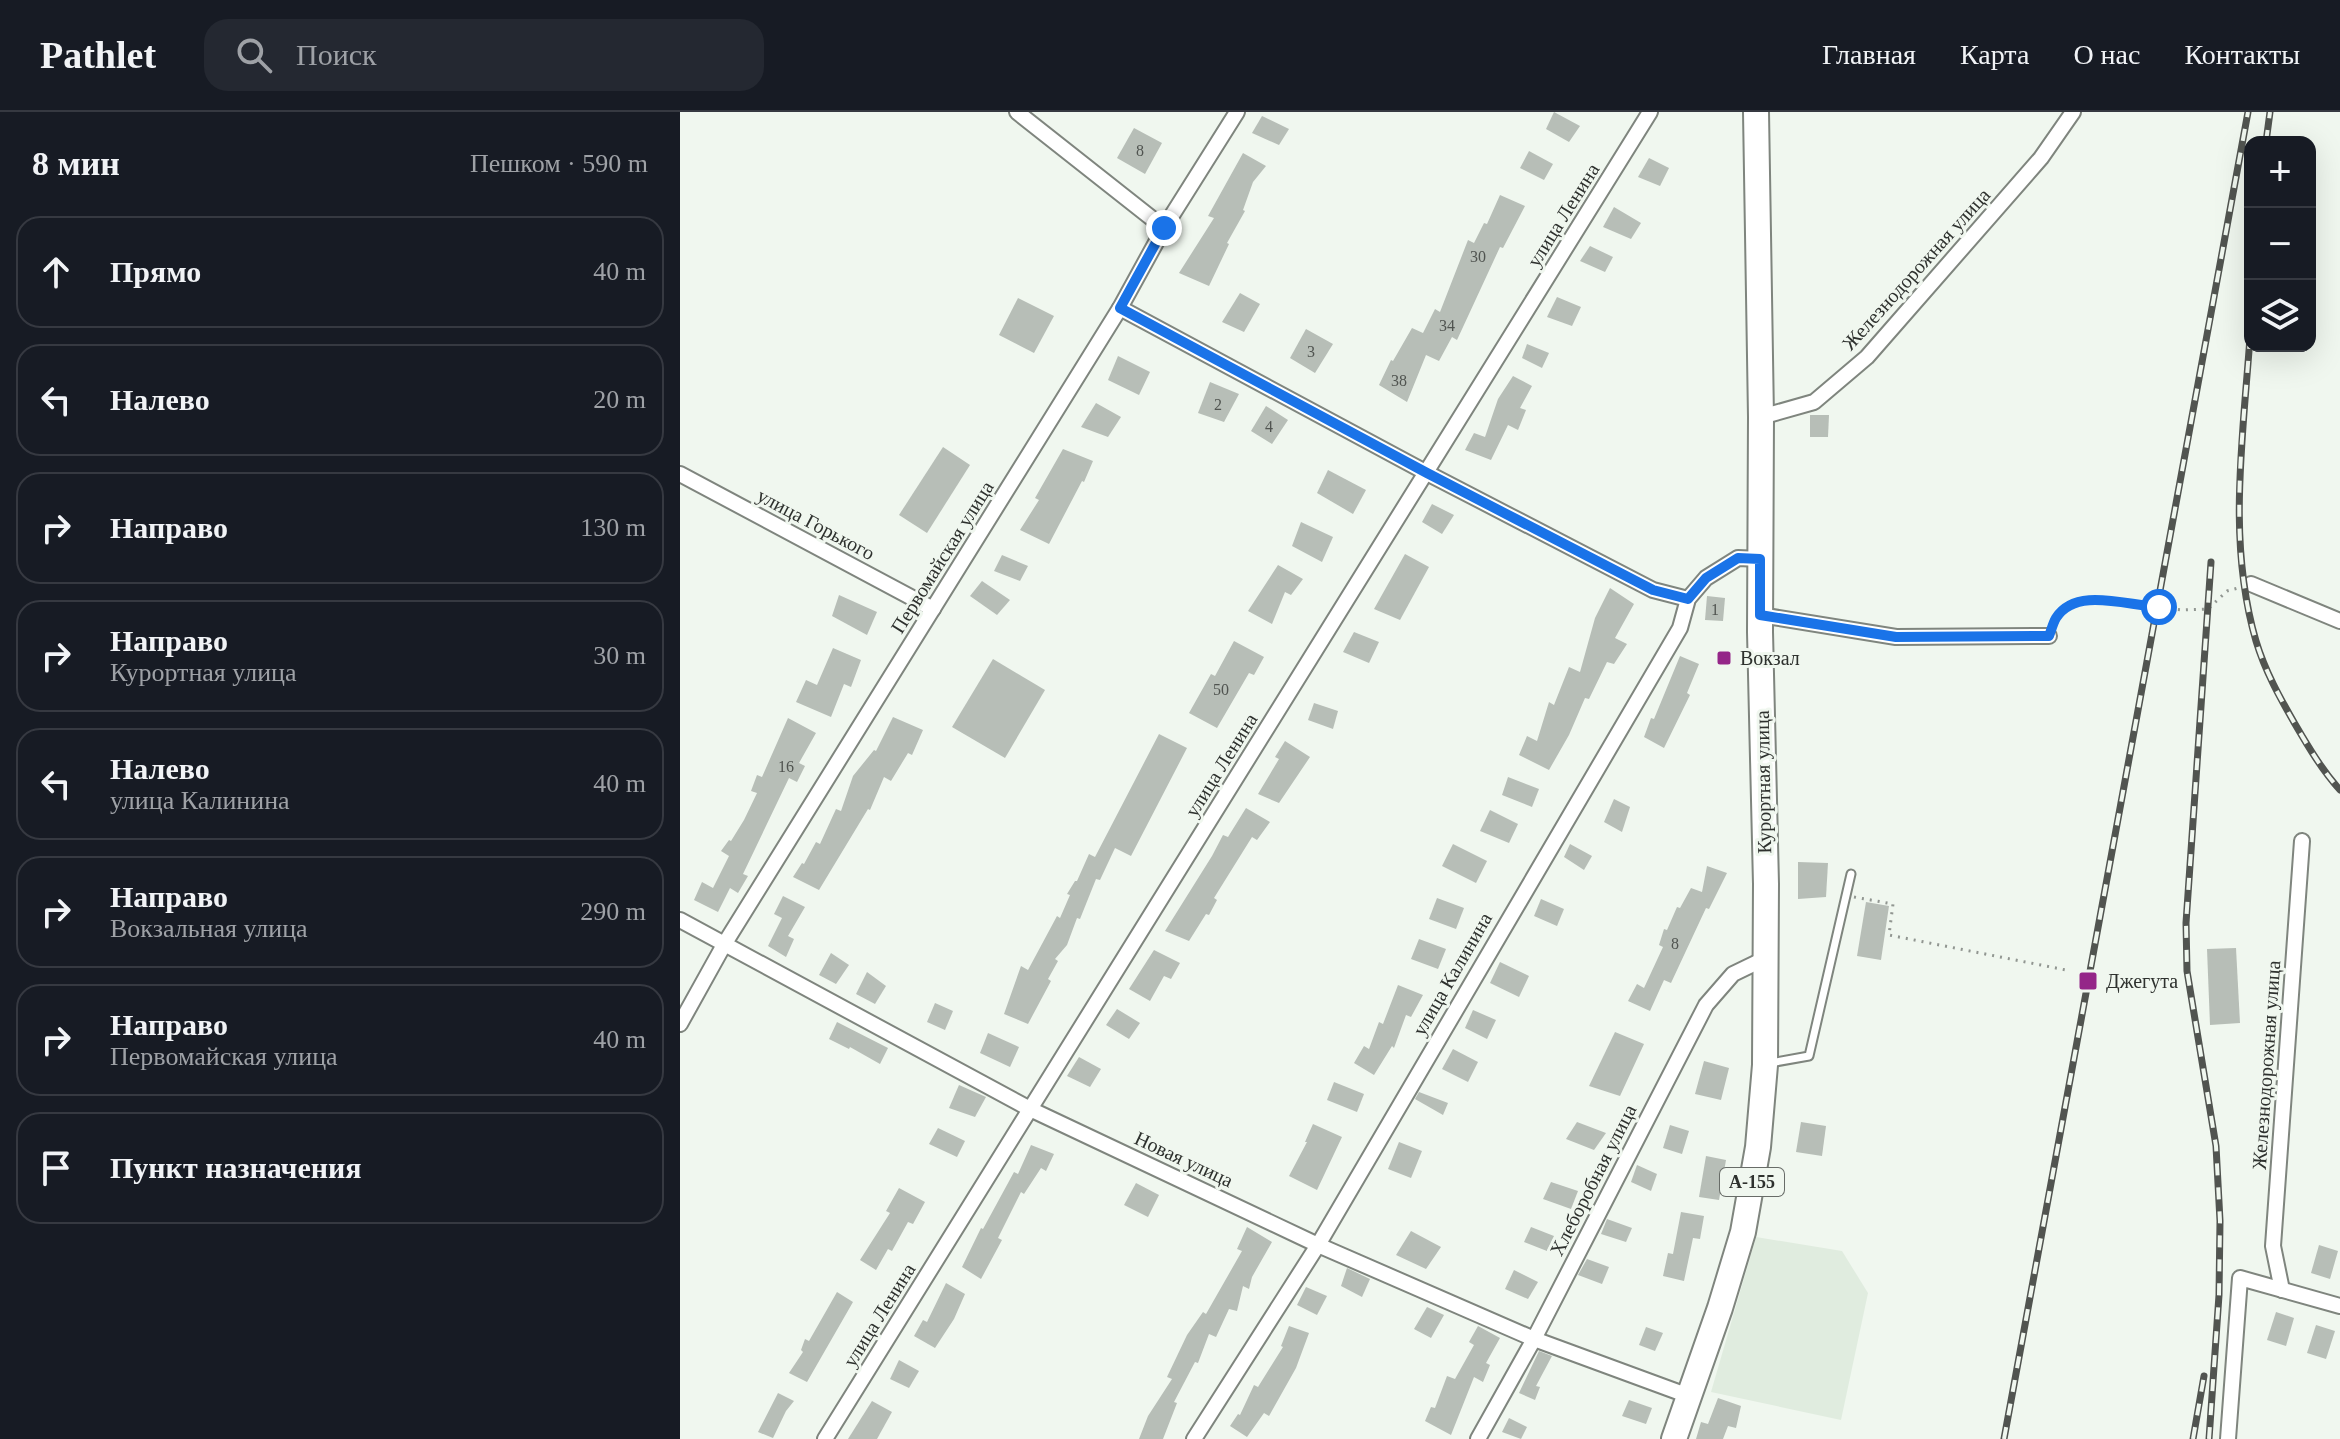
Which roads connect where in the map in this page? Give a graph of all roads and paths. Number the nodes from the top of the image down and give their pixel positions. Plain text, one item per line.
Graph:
1 (1017, 112) edge
2 (1237, 112) edge
3 (1650, 112) edge
4 (1756, 112) edge
5 (2073, 112) edge
6 (1164, 228) junction
7 (1120, 308) junction
8 (1761, 417) junction
9 (1427, 473) junction
10 (680, 474) edge
11 (1760, 559) junction
12 (2251, 584) joint
13 (1688, 599) junction
14 (933, 609) junction
15 (1760, 615) junction
16 (2340, 621) edge
17 (2049, 636) joint
18 (2302, 841) dead end
19 (1851, 874) dead end
20 (1846, 895) junction
21 (680, 920) edge
22 (725, 943) junction
23 (1764, 959) junction
24 (2066, 970) dead end
25 (680, 1024) edge
26 (1765, 1065) junction
27 (1030, 1109) junction
28 (1318, 1245) junction
29 (2282, 1290) junction
30 (2340, 1306) edge
31 (1534, 1339) junction
32 (1689, 1396) junction
33 (825, 1439) edge
34 (1194, 1439) edge
35 (1478, 1439) edge
36 (1674, 1439) edge
37 (2228, 1439) edge

1 - 6 street
2 - 6 street, Первомайская улица
3 - 9 street, улица Ленина
4 - 8 main road, Курортная улица / А-155
5 - 8 street, Железнодорожная улица
6 - 7 street, Первомайская улица
7 - 9 street
7 - 14 street, Первомайская улица
8 - 11 main road, Курортная улица / А-155
9 - 13 street
9 - 27 street, улица Ленина
10 - 14 street, улица Горького
11 - 13 street, улица Калинина
11 - 15 main road, Курортная улица / А-155
12 - 16 street
12 - 17 path
13 - 28 street, улица Калинина
14 - 22 street, Первомайская улица
15 - 17 street
15 - 23 main road, Курортная улица / А-155
18 - 29 street, Железнодорожная улица
19 - 20 lane
20 - 24 path
20 - 26 lane
21 - 22 street, Новая улица
22 - 25 street, Первомайская улица
22 - 27 street, Новая улица
23 - 26 main road, Курортная улица / А-155
23 - 31 street, Хлеборобная улица
26 - 32 main road, Курортная улица / А-155
27 - 28 street, Новая улица
27 - 33 street, улица Ленина
28 - 31 street, Новая улица
28 - 34 street, улица Калинина
29 - 30 street
29 - 37 street
31 - 32 street, Новая улица
31 - 35 street, Хлеборобная улица
32 - 36 main road, Курортная улица / А-155

